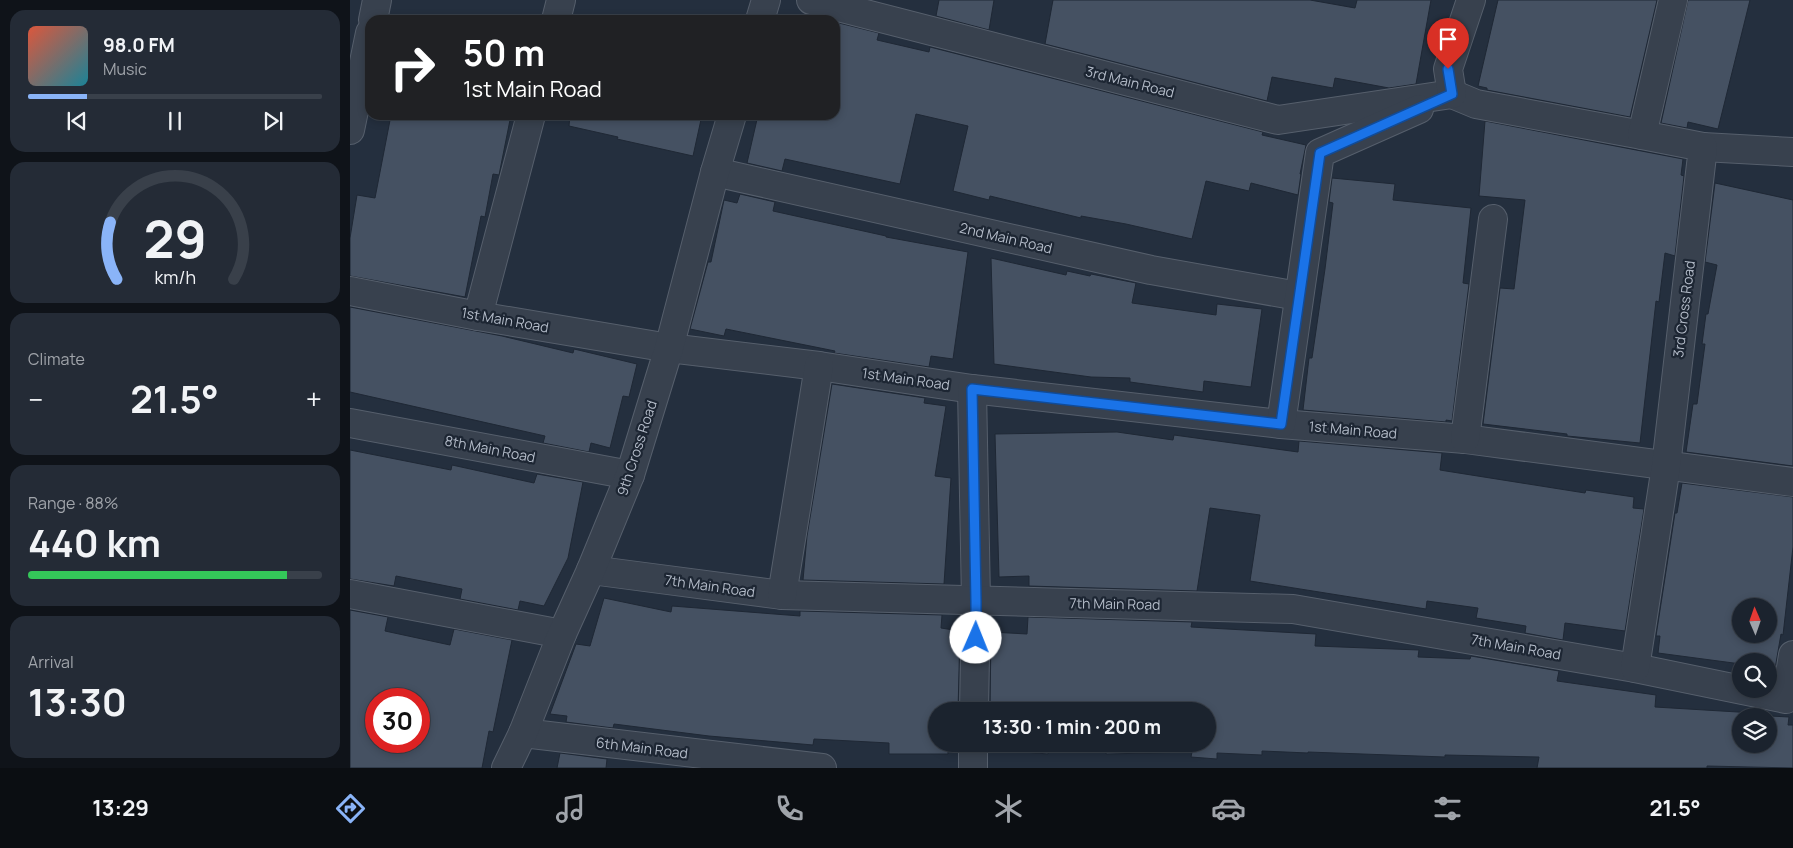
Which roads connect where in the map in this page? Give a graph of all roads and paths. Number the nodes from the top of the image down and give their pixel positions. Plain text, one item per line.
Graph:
1 (377, 0) edge
2 (562, 0) edge
3 (766, 0) edge
4 (811, 0) edge
5 (1471, 0) edge
6 (1673, 0) edge
7 (374, 15) edge
8 (558, 15) edge
9 (762, 15) edge
10 (365, 57) edge
11 (1452, 94) junction
12 (530, 120) edge
13 (731, 120) edge
14 (350, 130) edge
15 (1642, 135) junction
16 (1703, 147) junction
17 (1793, 152) edge
18 (715, 172) junction
19 (1493, 219) dead end
20 (350, 291) edge
21 (1298, 296) junction
22 (478, 316) junction
23 (669, 348) junction
24 (819, 366) junction
25 (972, 389) junction
26 (350, 423) edge
27 (1281, 424) junction
28 (1466, 439) junction
29 (1666, 466) junction
30 (630, 475) junction
31 (1793, 482) edge
32 (591, 570) junction
33 (350, 594) edge
34 (782, 595) junction
35 (976, 601) junction
36 (562, 634) junction
37 (1793, 655) edge
38 (1635, 668) junction
39 (974, 702) edge
40 (523, 733) junction
41 (973, 752) edge
42 (506, 768) edge
43 (822, 768) edge
44 (973, 768) edge

1 - 7 street
2 - 8 street
3 - 9 street
4 - 11 street, 3rd Main Road
5 - 11 street
6 - 15 street
10 - 14 street
11 - 15 street
11 - 21 street
12 - 22 street
13 - 18 street, 9th Cross Road
15 - 16 street
16 - 17 street
16 - 29 street, 3rd Cross Road
18 - 21 street, 2nd Main Road
18 - 23 street, 9th Cross Road
19 - 28 street
20 - 22 street, 1st Main Road
21 - 27 street
22 - 23 street, 1st Main Road
23 - 24 street, 1st Main Road
23 - 30 street, 9th Cross Road
24 - 25 street, 1st Main Road
24 - 34 street
25 - 27 street, 1st Main Road
25 - 35 street
26 - 30 street, 8th Main Road
27 - 28 street, 1st Main Road
28 - 29 street, 1st Main Road
29 - 31 street, 1st Main Road
29 - 38 street, 3rd Cross Road
30 - 32 street, 9th Cross Road
32 - 34 street, 7th Main Road
32 - 36 street, 9th Cross Road
33 - 36 street
34 - 35 street, 7th Main Road
35 - 38 street, 7th Main Road
35 - 39 street
36 - 40 street, 9th Cross Road
37 - 38 street, 7th Main Road
40 - 42 street, 9th Cross Road
40 - 43 street, 6th Main Road
41 - 44 street

